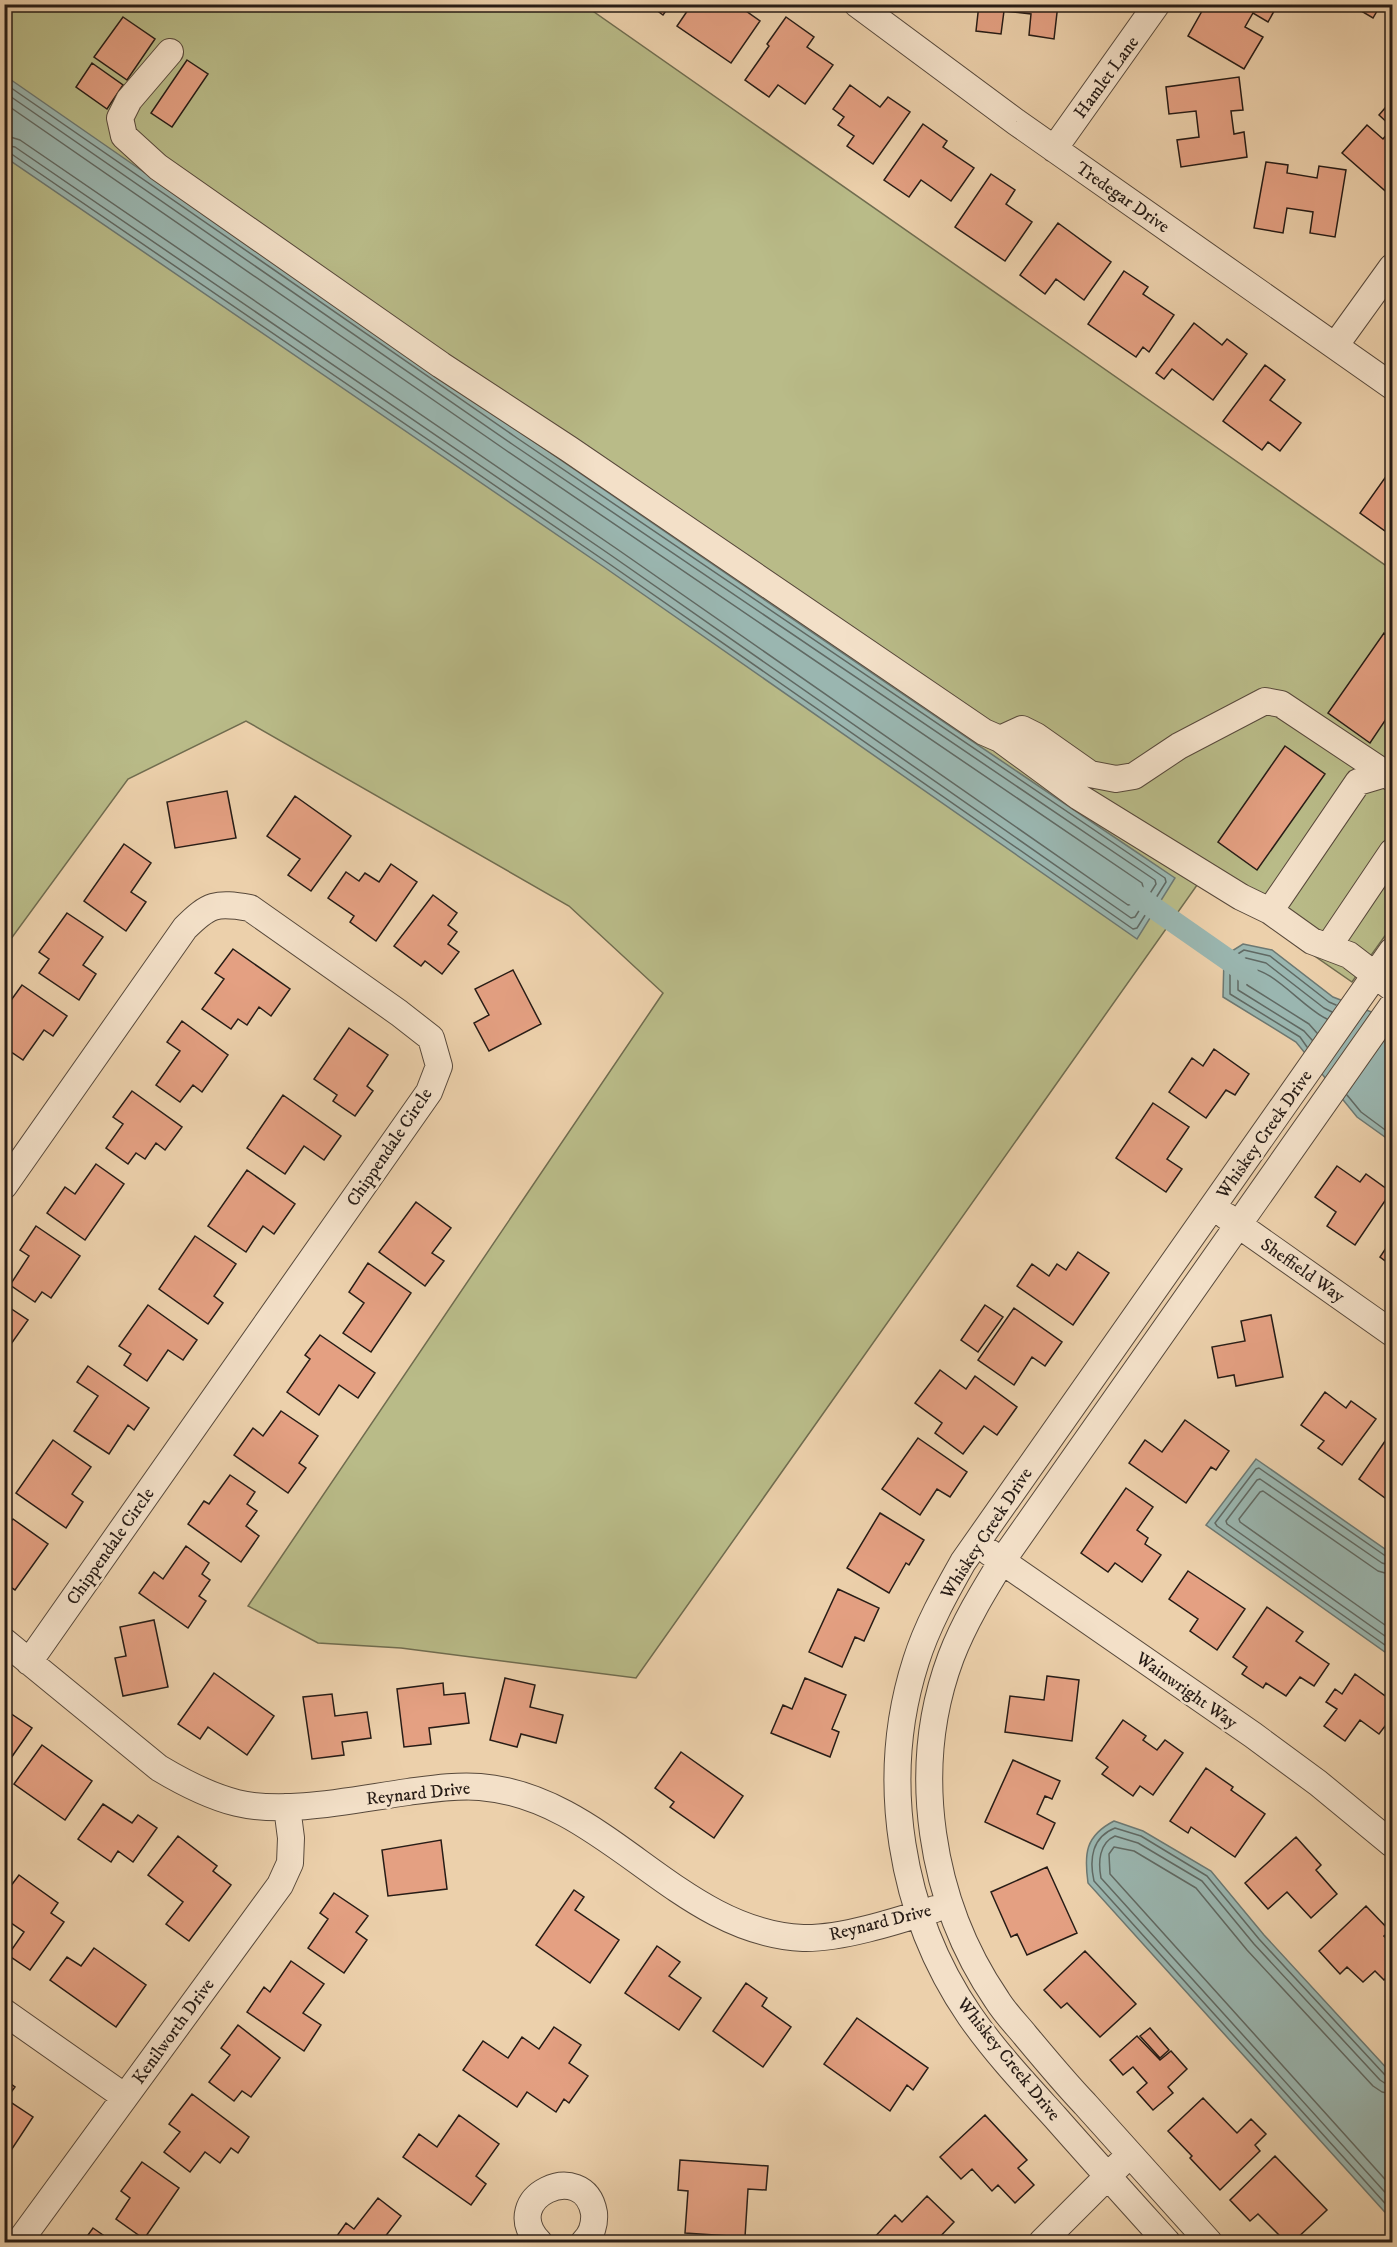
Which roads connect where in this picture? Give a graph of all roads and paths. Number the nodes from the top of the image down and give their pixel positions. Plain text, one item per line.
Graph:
1 (856, 4) edge
2 (1157, 4) edge
3 (170, 52) dead end
4 (1054, 149) junction
5 (1392, 267) edge
6 (1335, 346) junction
7 (1392, 386) edge
8 (1000, 739) junction
9 (1391, 773) edge
10 (1392, 852) edge
11 (1269, 911) junction
12 (1328, 947) junction
13 (1392, 951) edge
14 (1383, 994) edge
15 (4, 1186) edge
16 (1212, 1207) junction
17 (1239, 1225) junction
18 (1392, 1333) edge
19 (976, 1543) junction
20 (1002, 1561) junction
21 (4, 1641) edge
22 (29, 1662) junction
23 (287, 1807) junction
24 (1392, 1844) edge
25 (949, 1904) junction
26 (919, 1914) junction
27 (4, 2012) edge
28 (125, 2097) junction
29 (1130, 2154) junction
30 (1108, 2176) junction
31 (19, 2242) edge
32 (539, 2242) edge
33 (584, 2242) edge
34 (1042, 2242) edge
35 (1167, 2242) edge
36 (1209, 2242) edge

1 - 4 street, Tredegar Drive
2 - 4 street, Hamlet Lane
3 - 8 street
4 - 6 street, Tredegar Drive
5 - 6 street
6 - 7 street, Tredegar Drive
8 - 9 street
8 - 11 street
9 - 11 street
10 - 12 street
11 - 12 street
12 - 14 street
13 - 14 street, Whiskey Creek Drive
14 - 16 street, Whiskey Creek Drive
14 - 17 street, Whiskey Creek Drive
15 - 22 street, Chippendale Circle
16 - 17 street, Sheffield Way
16 - 19 street, Whiskey Creek Drive
17 - 18 street, Sheffield Way
17 - 20 street, Whiskey Creek Drive
19 - 20 street, Wainwright Way
19 - 26 street, Whiskey Creek Drive
20 - 24 street, Wainwright Way
20 - 25 street, Whiskey Creek Drive
21 - 22 street, Reynard Drive
22 - 23 street, Reynard Drive
23 - 26 street, Reynard Drive
23 - 28 street, Kenilworth Drive
25 - 26 street, Reynard Drive
25 - 29 street, Whiskey Creek Drive
26 - 30 street, Whiskey Creek Drive
27 - 28 street
28 - 31 street, Kenilworth Drive
29 - 30 street
29 - 36 street, Whiskey Creek Drive
30 - 34 street
30 - 35 street, Whiskey Creek Drive
32 - 33 street

